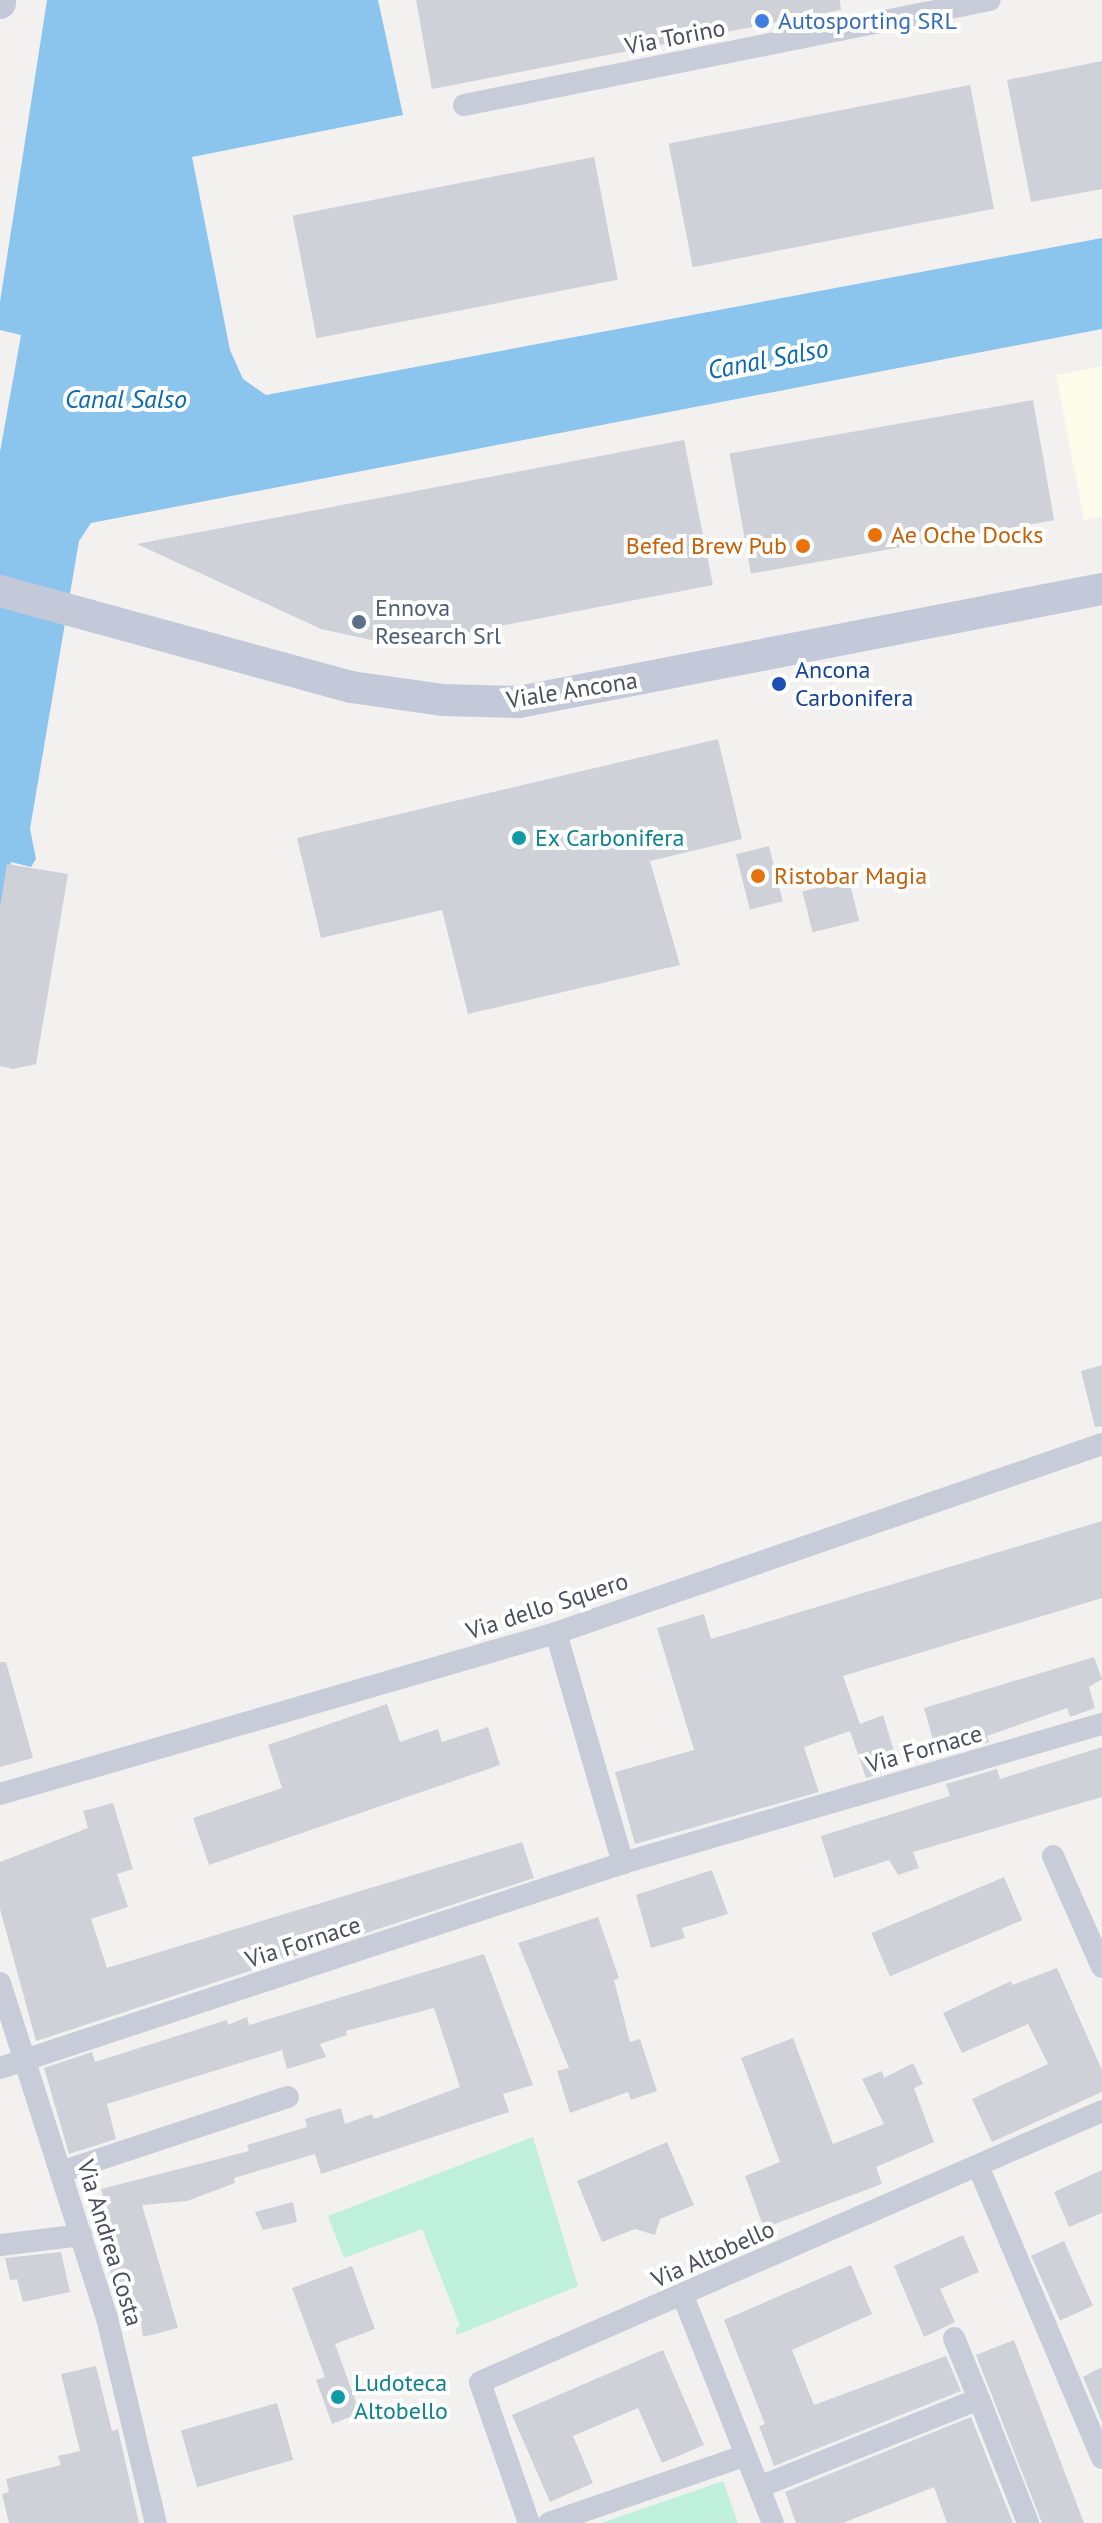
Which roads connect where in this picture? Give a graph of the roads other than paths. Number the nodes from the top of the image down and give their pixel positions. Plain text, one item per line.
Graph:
1 (990, 0) edge
2 (464, 105) dead end
3 (1102, 589) edge
4 (0, 591) edge
5 (1102, 1444) edge
6 (556, 1633) junction
7 (1102, 1724) edge
8 (0, 1794) edge
9 (1053, 1856) dead end
10 (623, 1863) junction
11 (1102, 1967) edge
12 (0, 1983) edge
13 (24, 2058) junction
14 (0, 2068) edge
15 (288, 2097) dead end
16 (1102, 2111) edge
17 (978, 2166) junction
18 (61, 2172) junction
19 (81, 2235) junction
20 (0, 2245) edge
21 (683, 2296) junction
22 (954, 2338) dead end
23 (979, 2399) junction
24 (746, 2455) junction
25 (1102, 2458) edge
26 (759, 2487) junction
27 (156, 2523) edge
28 (529, 2523) edge
29 (549, 2523) edge
30 (773, 2523) edge
31 (1028, 2523) edge

1 - 2 street, Via Torino
3 - 4 street, Viale Ancona
5 - 6 street, Via dello Squero
6 - 8 street, Via dello Squero
6 - 10 street
7 - 10 street, Via Fornace
9 - 11 street
10 - 13 street, Via Fornace
12 - 13 street, Via Andrea Costa
13 - 14 street, Via Fornace
13 - 18 street, Via Andrea Costa
15 - 18 street
16 - 17 street, Via Altobello
17 - 21 street, Via Altobello
17 - 25 street
18 - 19 street, Via Andrea Costa
19 - 20 street
19 - 27 street, Via Andrea Costa
21 - 24 street
21 - 28 street, Via Altobello
22 - 23 street
23 - 26 street
23 - 31 street
24 - 26 street
24 - 29 street
26 - 30 street

